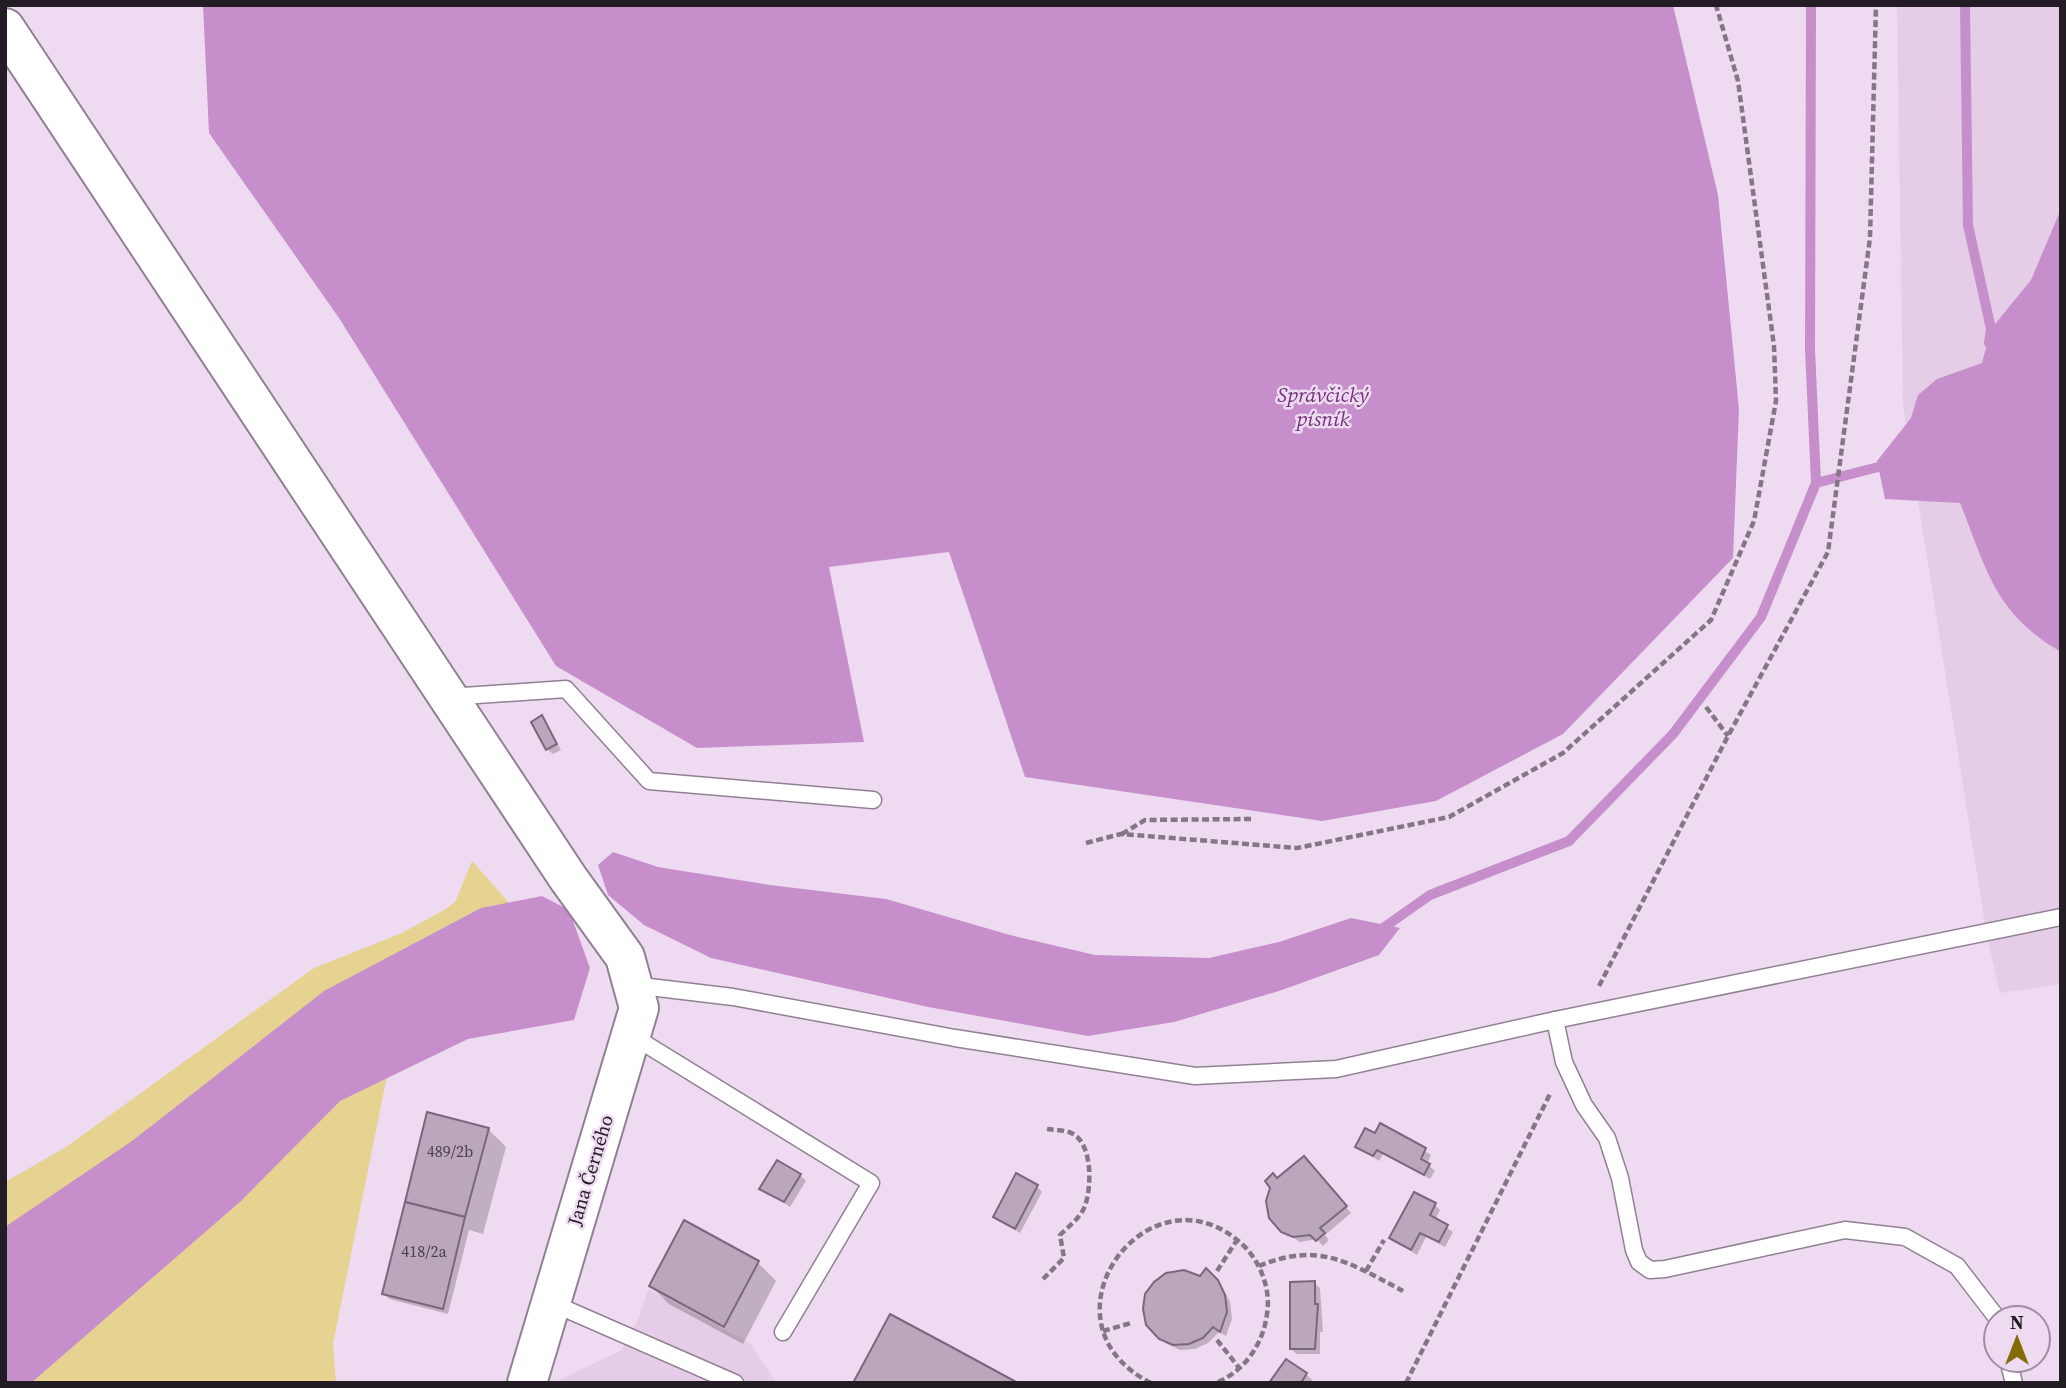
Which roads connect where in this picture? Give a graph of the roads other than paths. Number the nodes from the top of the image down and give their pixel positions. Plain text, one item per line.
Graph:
1 (5, 28) edge
2 (449, 697) junction
3 (873, 800) dead end
4 (2061, 917) edge
5 (629, 971) junction
6 (1555, 1020) junction
7 (631, 1035) junction
8 (552, 1303) junction
9 (1986, 1304) edge
10 (783, 1332) dead end
11 (527, 1383) edge
12 (735, 1383) edge

1 - 2 street
2 - 3 lane
2 - 5 street
4 - 6 lane
5 - 6 lane
5 - 7 street, Jana Černého
6 - 9 lane
7 - 8 street, Jana Černého
7 - 10 lane
8 - 11 street, Jana Černého
8 - 12 lane

